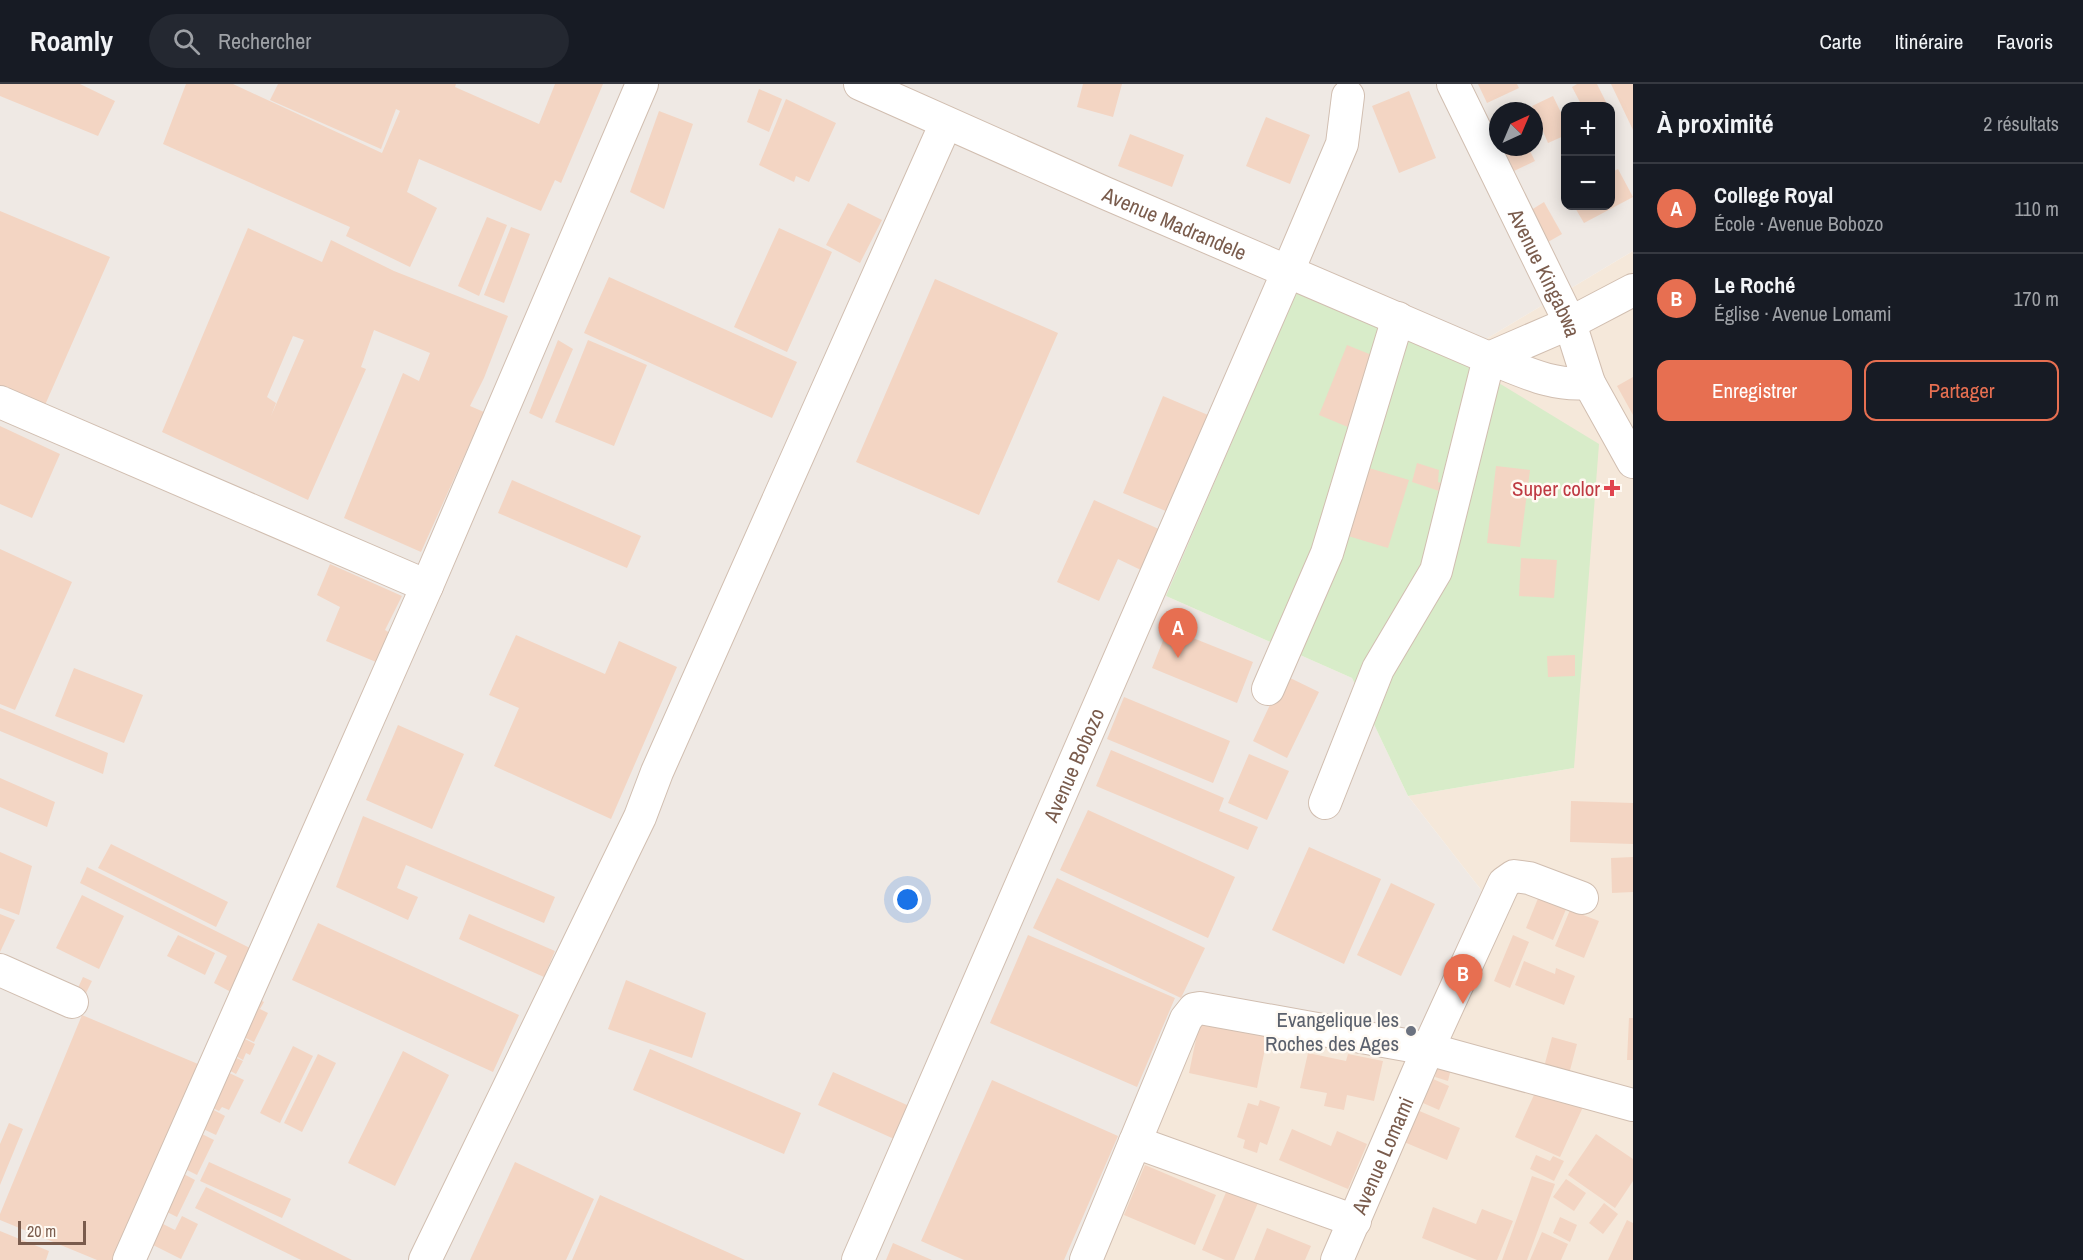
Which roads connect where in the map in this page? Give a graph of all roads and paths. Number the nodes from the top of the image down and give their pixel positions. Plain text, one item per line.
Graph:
1 (642, 84) edge
2 (860, 84) edge
3 (1453, 84) edge
4 (1348, 96) dead end
5 (946, 123) junction
6 (1288, 271) junction
7 (1633, 290) edge
8 (1398, 318) junction
9 (1570, 323) junction
10 (1490, 358) junction
11 (1588, 383) junction
12 (0, 402) edge
13 (1633, 462) edge
14 (427, 586) junction
15 (1268, 689) dead end
16 (1325, 803) dead end
17 (1582, 898) dead end
18 (0, 970) edge
19 (72, 1002) dead end
20 (1428, 1049) junction
21 (1633, 1106) edge
22 (1136, 1142) junction
23 (1355, 1221) junction
24 (129, 1260) edge
25 (425, 1260) edge
26 (858, 1260) edge
27 (1086, 1260) edge
28 (1337, 1260) edge

1 - 14 street
2 - 5 street, Avenue Madrandele
3 - 9 street, Avenue Kingabwa
4 - 6 street, Avenue Bobozo
5 - 6 street, Avenue Madrandele
5 - 25 street
6 - 8 street, Avenue Madrandele
6 - 26 street, Avenue Bobozo
7 - 9 street
8 - 10 street, Avenue Madrandele
8 - 15 street
9 - 10 street
9 - 11 street, Avenue Kingabwa
10 - 11 street, Avenue Madrandele
10 - 16 street
11 - 13 street, Avenue Kingabwa
12 - 14 street
14 - 24 street
17 - 20 street, Avenue Lomami
18 - 19 street
20 - 21 street
20 - 22 street
20 - 23 street, Avenue Lomami
22 - 23 street
22 - 27 street
23 - 28 street, Avenue Lomami

